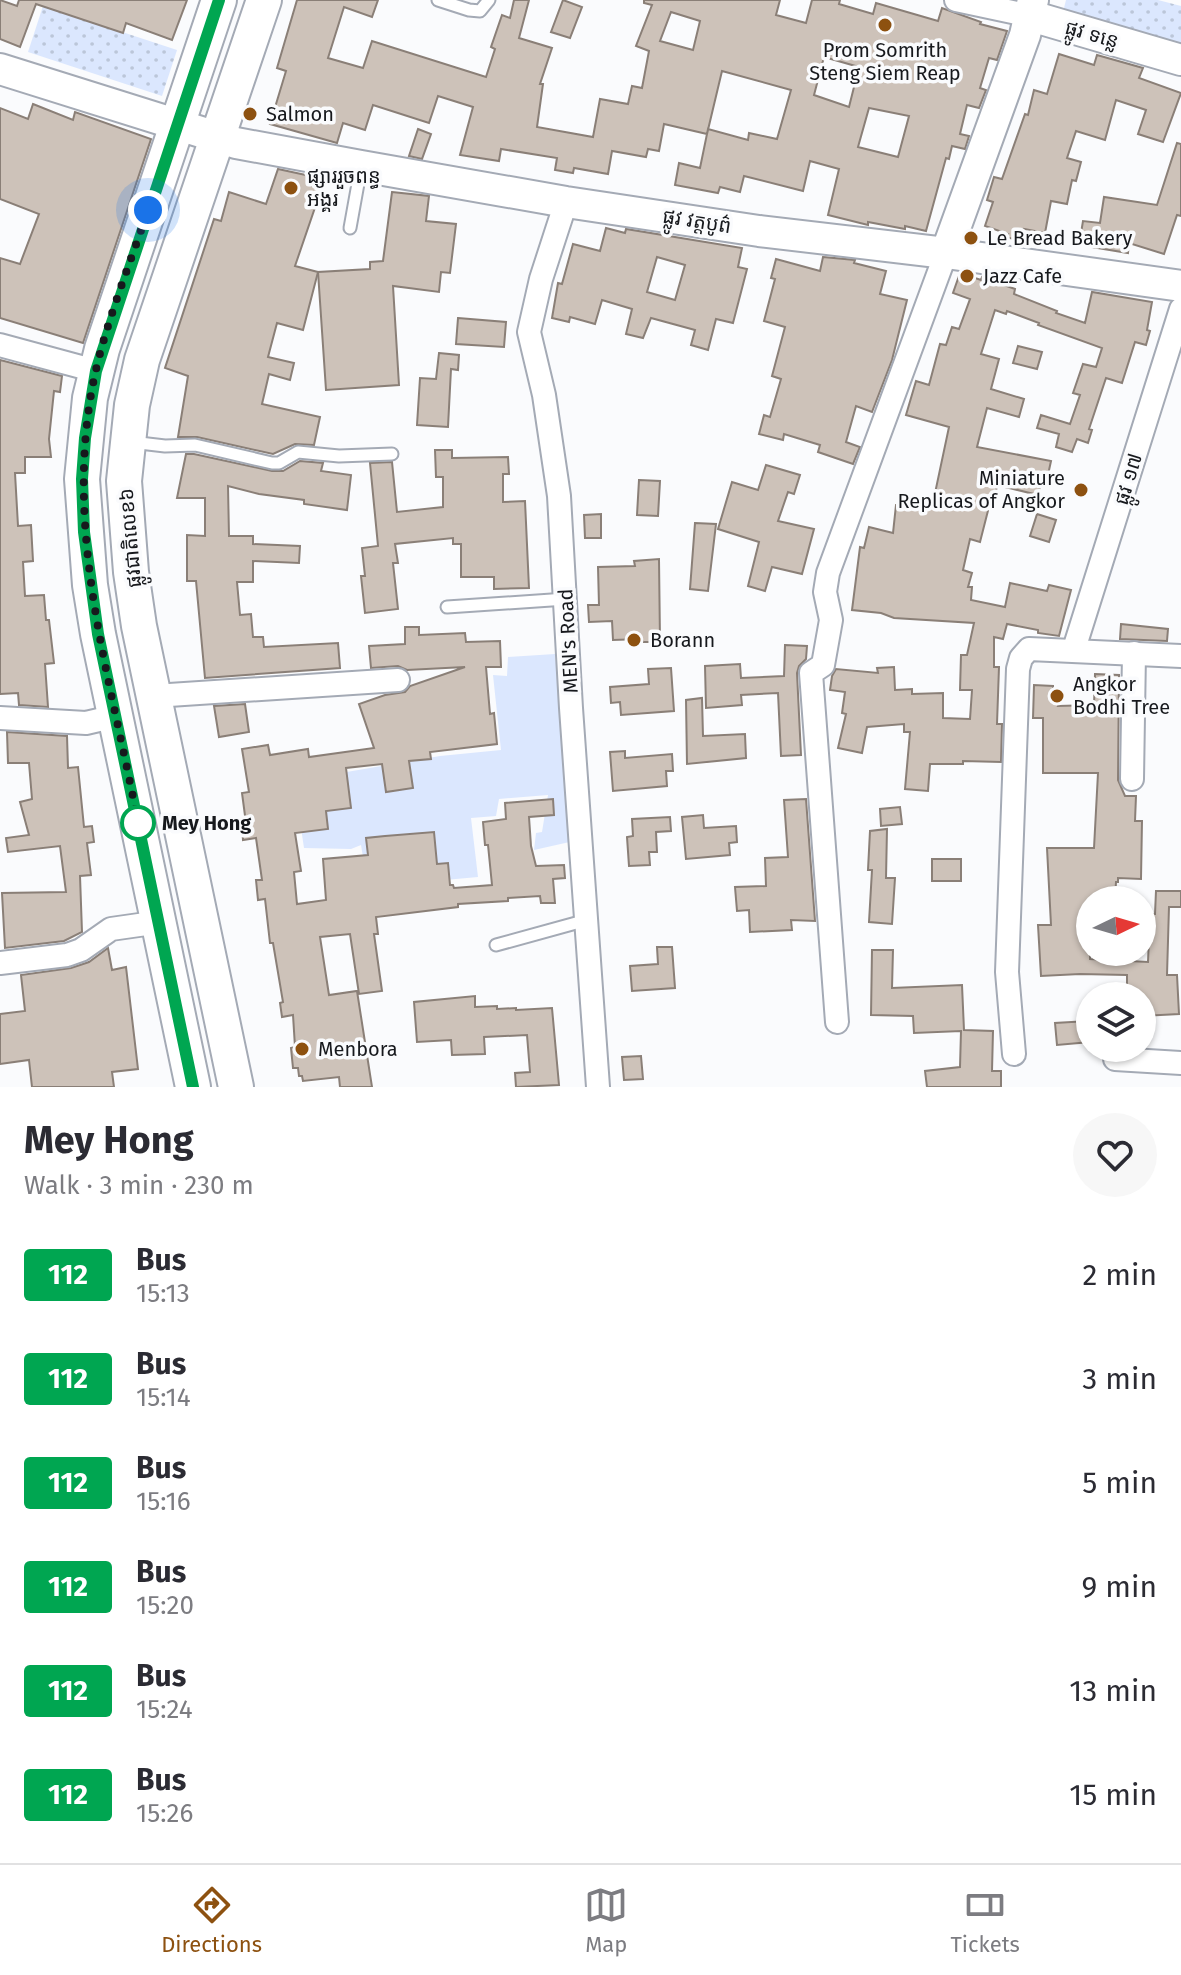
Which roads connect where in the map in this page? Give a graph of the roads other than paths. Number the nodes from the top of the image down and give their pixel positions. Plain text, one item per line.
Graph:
1 (219, 0) edge
2 (264, 0) edge
3 (438, 0) edge
4 (489, 0) edge
5 (956, 0) edge
6 (1032, 8) edge
7 (1181, 60) edge
8 (0, 69) edge
9 (176, 123) junction
10 (217, 137) junction
11 (361, 166) junction
12 (566, 202) junction
13 (350, 228) dead end
14 (946, 253) junction
15 (1181, 286) edge
16 (1181, 309) edge
17 (0, 345) edge
18 (96, 371) junction
19 (127, 442) junction
20 (392, 454) dead end
21 (566, 599) junction
22 (447, 607) dead end
23 (1074, 649) junction
24 (1134, 653) junction
25 (1181, 656) edge
26 (398, 680) dead end
27 (154, 696) junction
28 (116, 716) junction
29 (0, 718) edge
30 (1132, 779) dead end
31 (587, 920) junction
32 (160, 922) junction
33 (496, 945) dead end
34 (0, 963) edge
35 (837, 1022) dead end
36 (1014, 1054) dead end
37 (1156, 1061) edge
38 (1181, 1063) edge
39 (193, 1087) edge
40 (236, 1087) edge
41 (598, 1087) edge

1 - 9 main road
2 - 10 main road, ផ្លូវជាតិលេខ៦
3 - 4 lane
5 - 6 street, ផ្លូវ ទន្លេ
6 - 7 street, ផ្លូវ ទន្លេ
6 - 14 street
8 - 9 street, ផ្លូវ វត្តបូព៌
9 - 10 street, ផ្លូវ វត្តបូព៌
9 - 18 main road
10 - 11 street, ផ្លូវ វត្តបូព៌
10 - 19 main road, ផ្លូវជាតិលេខ៦
11 - 12 street, ផ្លូវ វត្តបូព៌
11 - 13 lane
12 - 14 street, ផ្លូវ វត្តបូព៌
12 - 21 street, MEN's Road
14 - 15 street, ផ្លូវ វត្តបូព៌
14 - 35 street
16 - 23 street, ផ្លូវ ១៧
17 - 18 street
18 - 28 main road
19 - 20 lane
19 - 27 main road, ផ្លូវជាតិលេខ៦
21 - 22 lane
21 - 31 street, MEN's Road
23 - 24 street
23 - 36 street
24 - 25 street
24 - 30 street
26 - 27 street
27 - 40 main road, ផ្លូវជាតិលេខ៦
28 - 29 street
28 - 32 main road
31 - 33 lane
31 - 41 street, MEN's Road
32 - 34 street
32 - 39 main road
37 - 38 street

